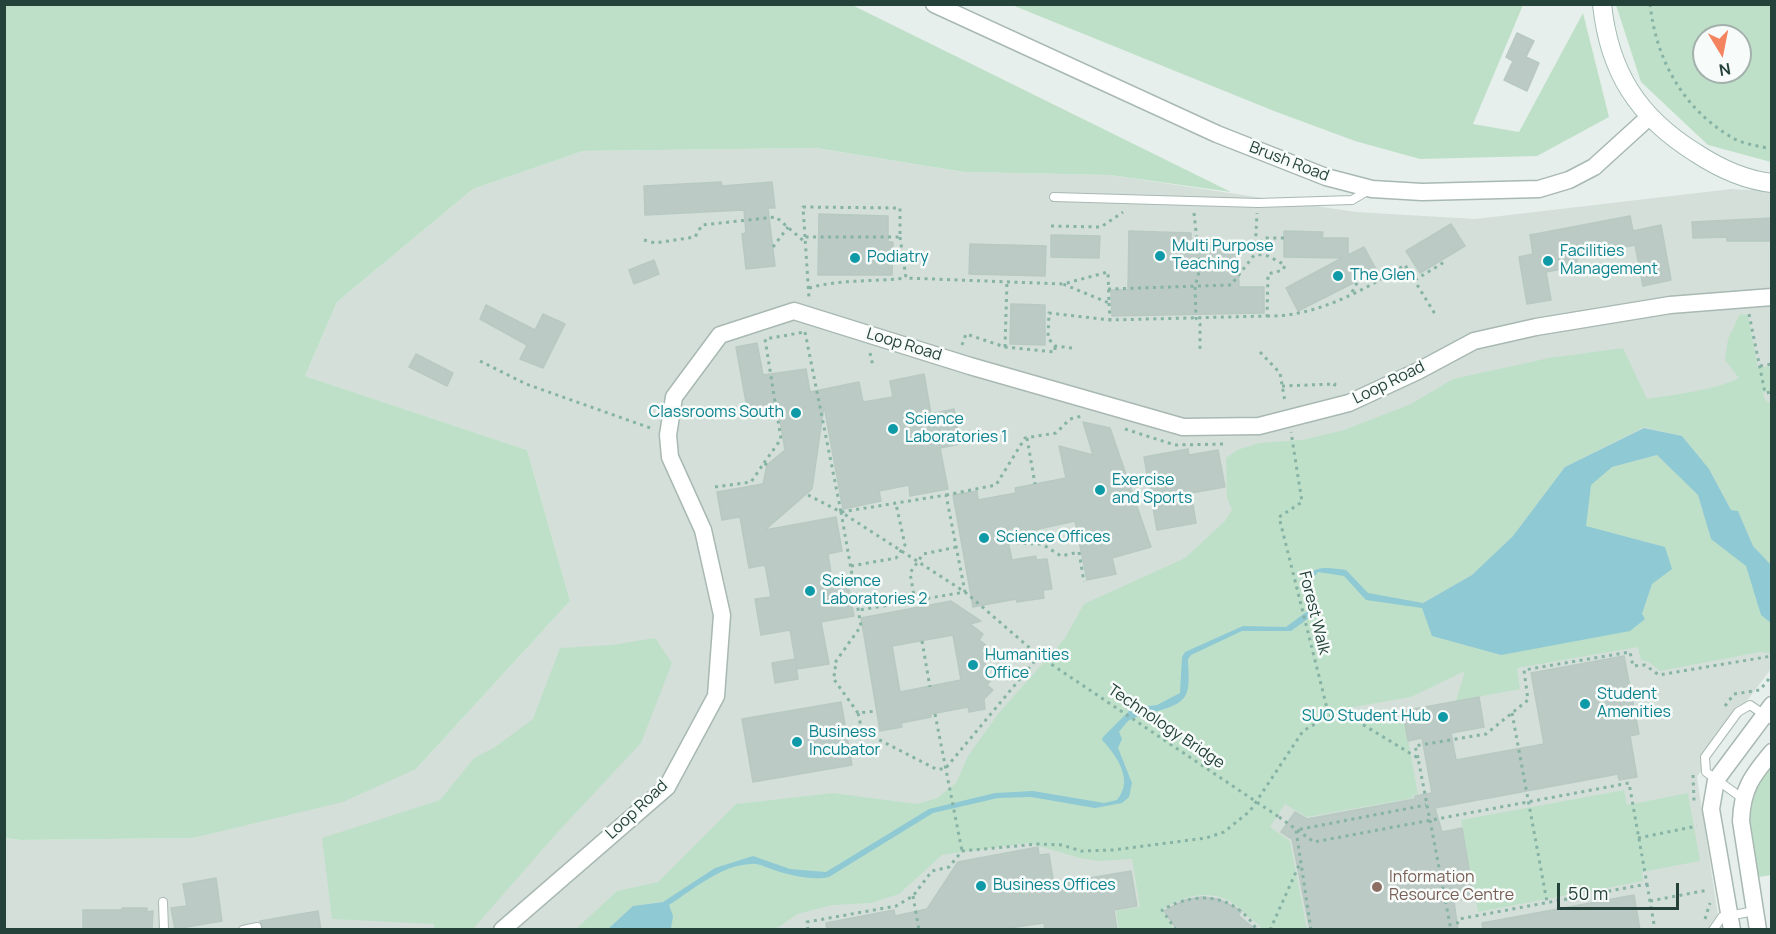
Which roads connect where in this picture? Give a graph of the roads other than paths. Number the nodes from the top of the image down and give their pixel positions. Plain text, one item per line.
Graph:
1 (934, 4) edge
2 (1602, 4) edge
3 (1649, 117) junction
4 (1772, 183) edge
5 (1372, 189) junction
6 (1054, 197) dead end
7 (1772, 297) edge
8 (1769, 713) edge
9 (1772, 752) edge
10 (1716, 780) junction
11 (1743, 798) junction
12 (163, 902) dead end
13 (1755, 911) junction
14 (1731, 923) edge
15 (257, 927) dead end
16 (164, 930) edge
17 (243, 930) edge
18 (502, 930) edge
19 (1713, 930) edge
20 (1758, 930) edge

1 - 5 street, Brush Road
2 - 3 street
3 - 4 street
3 - 5 street, Brush Road
5 - 6 lane
7 - 18 street, Loop Road
8 - 10 street
8 - 10 lane
9 - 11 street
10 - 11 lane
10 - 14 street
11 - 13 street
12 - 16 lane
13 - 14 lane
13 - 20 street
14 - 19 lane
15 - 17 lane

